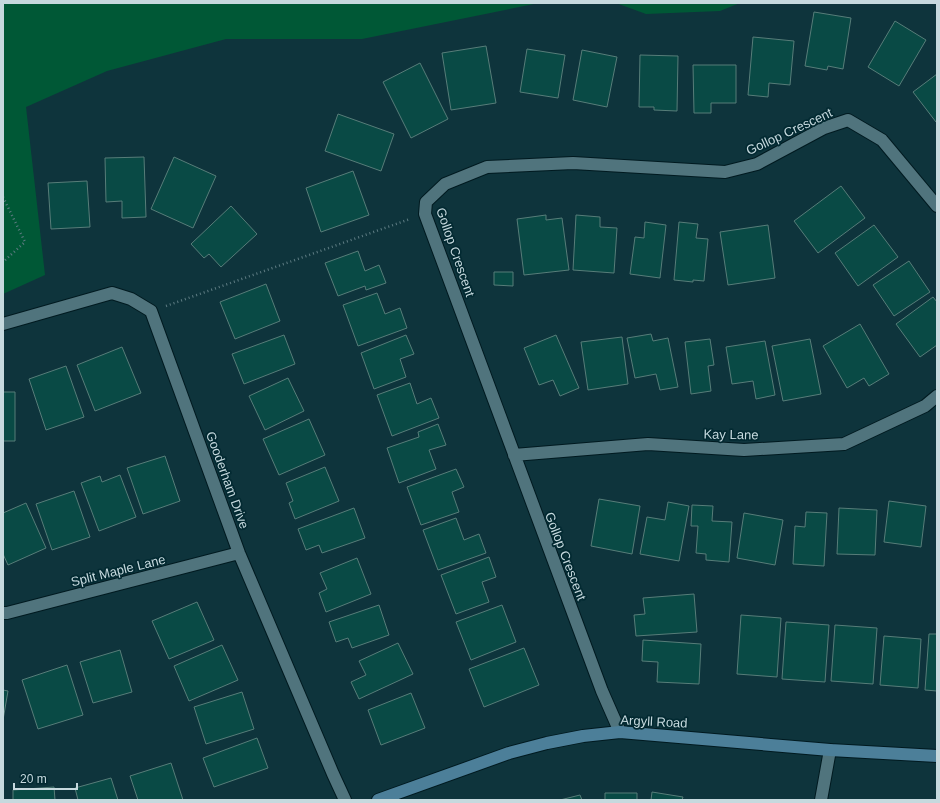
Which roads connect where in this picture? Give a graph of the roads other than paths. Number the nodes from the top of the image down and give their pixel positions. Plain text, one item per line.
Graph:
1 (937, 206) edge
2 (3, 324) edge
3 (937, 396) edge
4 (514, 455) junction
5 (240, 553) junction
6 (3, 613) edge
7 (620, 732) junction
8 (830, 750) junction
9 (937, 756) edge
10 (345, 800) edge
11 (378, 800) edge
12 (821, 800) edge

1 - 4 street, Gollop Crescent
2 - 5 street, Gooderham Drive
3 - 4 street, Kay Lane
4 - 7 street, Gollop Crescent
5 - 6 street, Split Maple Lane
5 - 10 street, Gooderham Drive
7 - 8 street, Argyll Road
7 - 11 street, Argyll Road
8 - 9 street, Argyll Road
8 - 12 street

